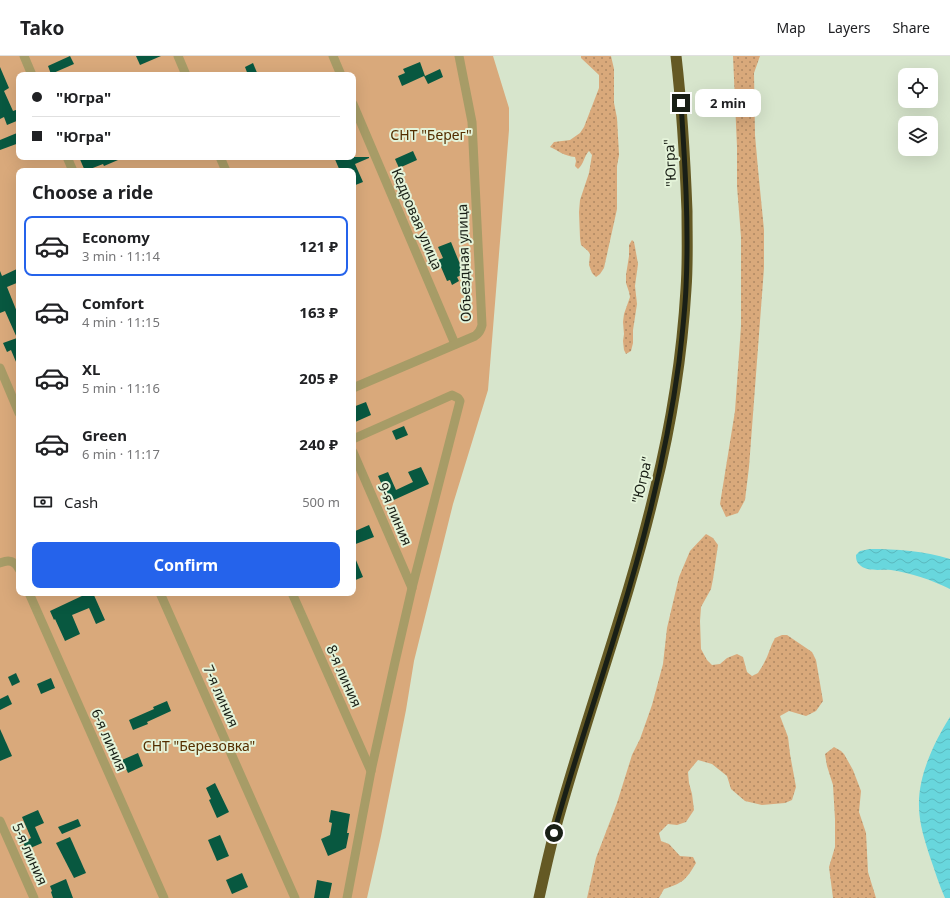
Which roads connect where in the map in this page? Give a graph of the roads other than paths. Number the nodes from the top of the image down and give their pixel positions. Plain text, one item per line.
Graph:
1 (24, 56) edge
2 (178, 56) edge
3 (332, 56) edge
4 (459, 56) edge
5 (676, 56) edge
6 (31, 72) edge
7 (185, 72) edge
8 (340, 72) edge
9 (356, 111) edge
10 (455, 344) junction
11 (0, 368) edge
12 (356, 387) edge
13 (16, 406) edge
14 (356, 438) edge
15 (356, 459) edge
16 (0, 563) edge
17 (16, 564) edge
18 (412, 588) junction
19 (31, 596) edge
20 (161, 596) edge
21 (293, 596) edge
22 (371, 770) junction
23 (0, 821) edge
24 (34, 898) edge
25 (164, 898) edge
26 (295, 898) edge
27 (347, 898) edge
28 (539, 898) edge

1 - 6 street
2 - 7 street
3 - 8 street
4 - 10 street, Объездная улица
5 - 28 highway, "Югра"
9 - 10 street, Кедровая улица
10 - 12 street, Объездная улица
11 - 13 street
14 - 18 street
15 - 18 street, 9-я линия
16 - 17 street
18 - 22 street
19 - 25 street, 6-я линия
20 - 26 street, 7-я линия
21 - 22 street, 8-я линия
22 - 27 street
23 - 24 street, 5-я линия

